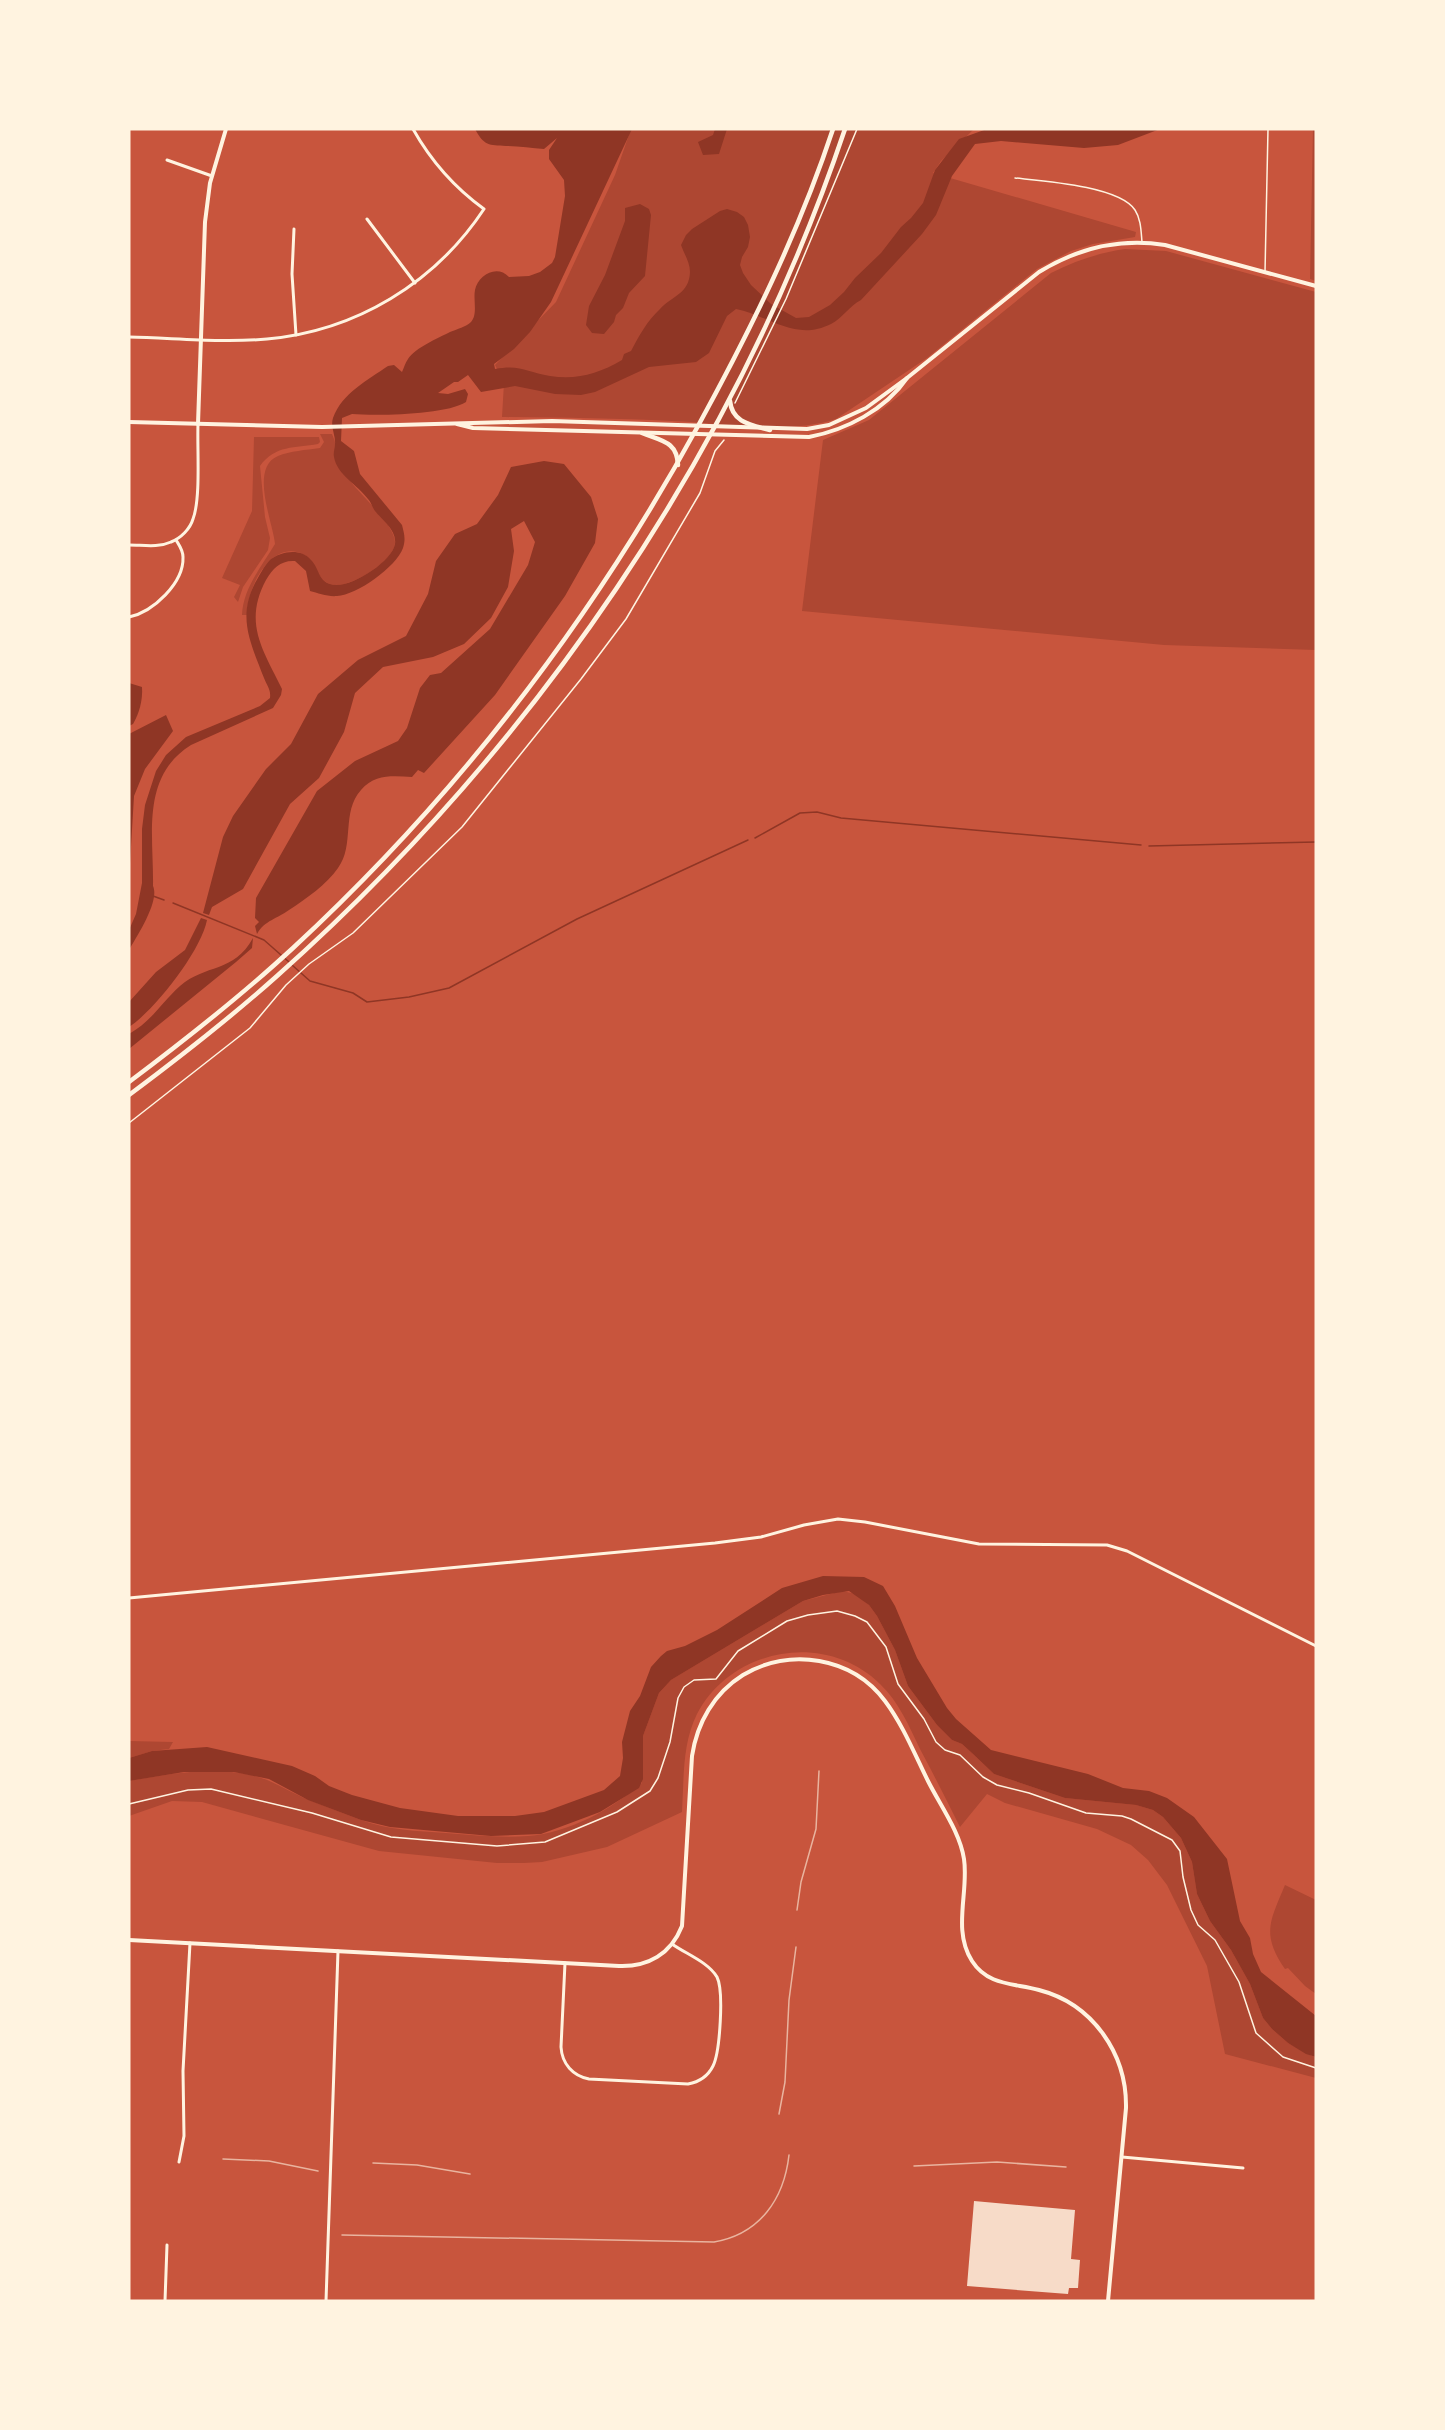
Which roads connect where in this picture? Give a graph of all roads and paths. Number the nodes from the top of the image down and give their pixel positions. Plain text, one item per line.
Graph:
1 (226, 129) edge
2 (413, 129) edge
3 (833, 129) edge
4 (845, 129) edge
5 (857, 129) edge
6 (1268, 129) edge
7 (167, 160) dead end
8 (212, 176) junction
9 (1015, 178) dead end
10 (367, 219) dead end
11 (294, 228) dead end
12 (1142, 242) junction
13 (1265, 273) junction
14 (415, 283) junction
15 (1316, 286) edge
16 (296, 335) junction
17 (129, 337) edge
18 (201, 339) junction
19 (908, 378) junction
20 (730, 399) junction
21 (733, 414) junction
22 (129, 422) edge
23 (198, 424) junction
24 (457, 424) junction
25 (698, 426) junction
26 (715, 428) junction
27 (770, 430) junction
28 (642, 433) junction
29 (694, 435) junction
30 (711, 435) junction
31 (724, 436) junction
32 (678, 465) junction
33 (176, 540) junction
34 (129, 545) edge
35 (129, 617) edge
36 (129, 1082) edge
37 (129, 1095) edge
38 (129, 1123) edge
39 (129, 1598) edge
40 (1316, 1646) edge
41 (129, 1804) edge
42 (129, 1940) edge
43 (190, 1943) junction
44 (672, 1944) junction
45 (338, 1951) junction
46 (565, 1963) junction
47 (1316, 2068) edge
48 (1122, 2157) junction
49 (179, 2162) dead end
50 (1243, 2168) dead end
51 (167, 2246) dead end
52 (165, 2301) edge
53 (326, 2301) edge
54 (1108, 2301) edge

1 - 8 street
2 - 14 street
3 - 25 main road
4 - 20 main road
5 - 21 path
6 - 13 lane
7 - 8 street
8 - 18 street
9 - 12 lane
10 - 14 street
11 - 16 street
12 - 13 street
12 - 19 street
13 - 15 street
14 - 16 street
16 - 18 street
17 - 18 street
18 - 23 street
19 - 27 street
19 - 31 street
20 - 21 main road
20 - 26 main road
21 - 27 main road
22 - 23 street
23 - 24 street
23 - 33 street
24 - 25 street
24 - 28 street
25 - 26 street
25 - 29 main road
26 - 27 street
26 - 30 main road
28 - 29 street
28 - 32 main road
29 - 30 street
29 - 32 main road
30 - 31 street
30 - 37 main road
31 - 38 path
32 - 36 main road
33 - 34 street
33 - 35 street
39 - 40 street
41 - 47 path
42 - 43 street
43 - 45 street
43 - 49 street
44 - 46 street
44 - 46 street
44 - 48 street
45 - 46 street
45 - 53 street
48 - 50 street
48 - 54 street
51 - 52 street

